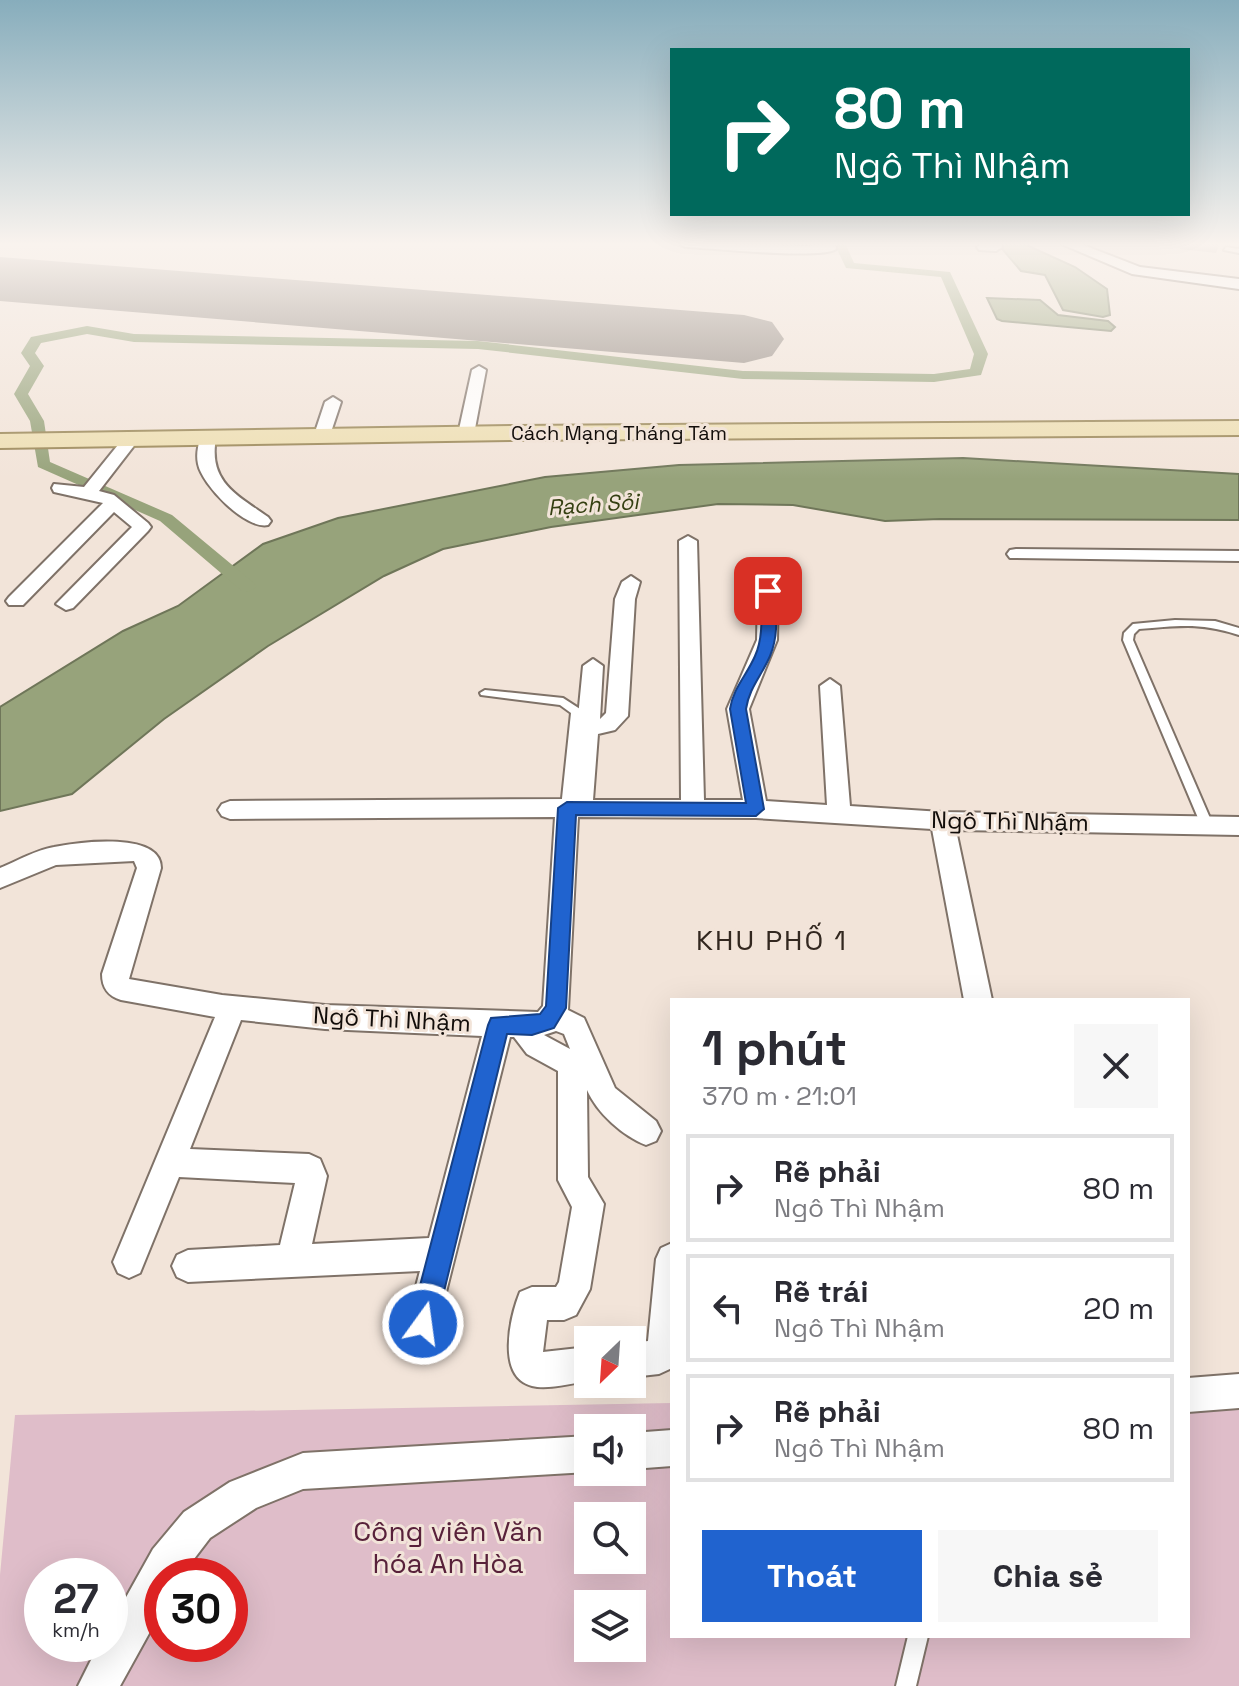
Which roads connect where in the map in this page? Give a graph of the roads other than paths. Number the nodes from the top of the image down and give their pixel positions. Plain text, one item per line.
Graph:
1 (479, 370) dead end
2 (333, 402) dead end
3 (1239, 428) edge
4 (466, 434) junction
5 (132, 438) junction
6 (208, 438) junction
7 (321, 438) junction
8 (2, 441) edge
9 (94, 487) junction
10 (60, 488) dead end
11 (113, 503) junction
12 (262, 521) dead end
13 (688, 541) dead end
14 (1016, 554) dead end
15 (1239, 556) edge
16 (631, 582) dead end
17 (768, 591) dead end
18 (16, 601) dead end
19 (66, 604) dead end
20 (1239, 632) edge
21 (593, 666) dead end
22 (830, 686) dead end
23 (485, 693) dead end
24 (587, 729) junction
25 (574, 808) junction
26 (693, 809) junction
27 (756, 809) junction
28 (230, 810) dead end
29 (839, 815) junction
30 (942, 821) junction
31 (1207, 825) junction
32 (1239, 826) edge
33 (0, 878) edge
34 (978, 998) edge
35 (233, 1006) junction
36 (553, 1016) junction
37 (510, 1025) junction
38 (646, 1131) dead end
39 (170, 1162) junction
40 (440, 1254) junction
41 (292, 1261) junction
42 (129, 1262) dead end
43 (188, 1266) dead end
44 (670, 1282) edge
45 (423, 1324) dead end
46 (646, 1358) edge
47 (574, 1366) edge
48 (1239, 1391) edge
49 (1190, 1395) edge
50 (670, 1448) edge
51 (646, 1450) edge
52 (574, 1455) edge
53 (918, 1638) edge
54 (98, 1686) edge
55 (906, 1686) edge

1 - 4 street
2 - 7 street
3 - 4 main road, Cách Mạng Tháng Tám
4 - 7 main road, Cách Mạng Tháng Tám
5 - 6 main road, Cách Mạng Tháng Tám
5 - 8 main road, Cách Mạng Tháng Tám
5 - 9 street
6 - 7 main road, Cách Mạng Tháng Tám
6 - 12 street
9 - 10 street
9 - 11 street
11 - 18 street
11 - 19 street
13 - 26 street
14 - 15 street
16 - 24 street
17 - 27 street
20 - 31 lane
21 - 24 street
22 - 29 street
23 - 25 lane
24 - 25 street
25 - 26 street, Ngô Thì Nhậm
25 - 28 street, Ngô Thì Nhậm
25 - 36 street
26 - 27 street, Ngô Thì Nhậm
27 - 29 street, Ngô Thì Nhậm
29 - 30 street, Ngô Thì Nhậm
30 - 31 street, Ngô Thì Nhậm
30 - 34 street
31 - 32 street, Ngô Thì Nhậm
33 - 35 street, Ngô Thì Nhậm
35 - 37 street, Ngô Thì Nhậm
35 - 39 street
36 - 37 street, Ngô Thì Nhậm
36 - 38 street
37 - 40 street
37 - 47 street
39 - 41 street
39 - 42 street
40 - 41 street
40 - 45 street
41 - 43 street
44 - 46 street
48 - 49 street
50 - 51 street
52 - 54 street
53 - 55 lane

